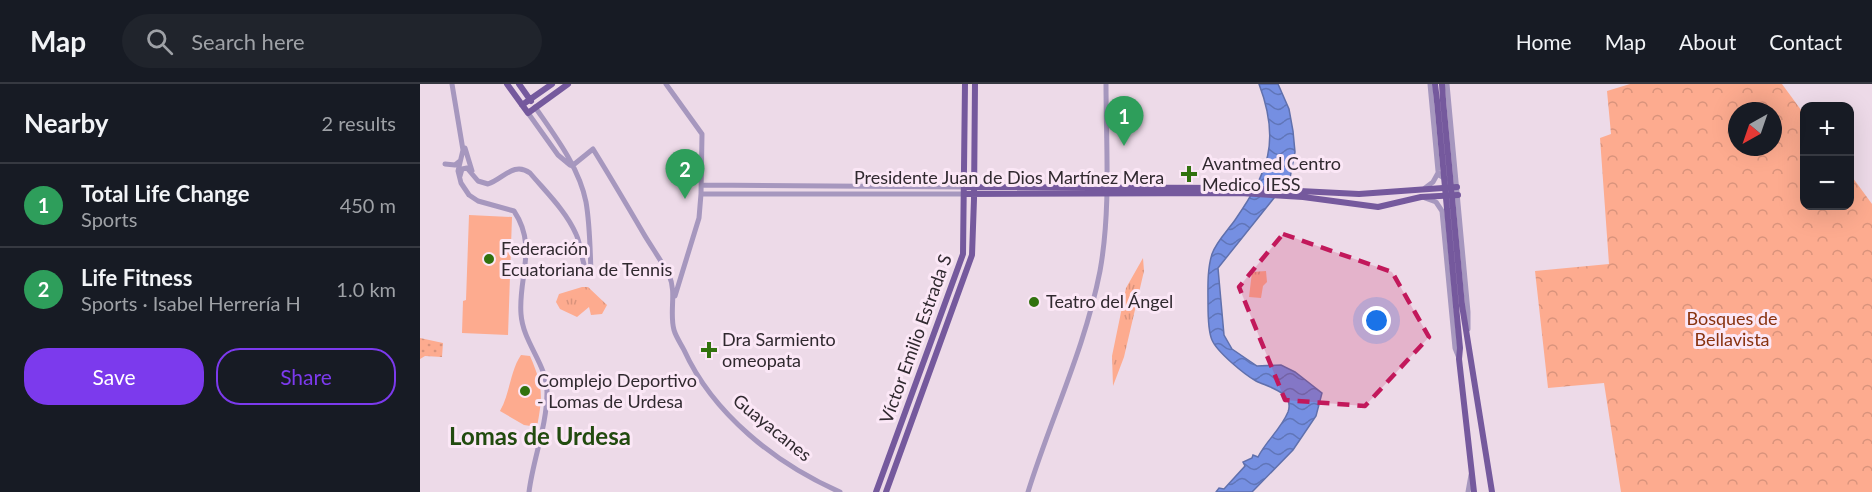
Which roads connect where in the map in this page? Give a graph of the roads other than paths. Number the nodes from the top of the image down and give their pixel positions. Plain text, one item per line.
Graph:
1 (452, 84) edge
2 (507, 84) edge
3 (519, 84) edge
4 (552, 84) edge
5 (568, 84) edge
6 (666, 84) edge
7 (965, 84) edge
8 (975, 84) edge
9 (1106, 84) edge
10 (1430, 84) edge
11 (1436, 84) edge
12 (1442, 84) edge
13 (1446, 84) edge
14 (530, 99) junction
15 (1440, 100) junction
16 (522, 105) junction
17 (536, 107) junction
18 (528, 113) junction
19 (460, 134) junction
20 (463, 157) junction
21 (445, 164) dead end
22 (572, 166) junction
23 (1438, 171) junction
24 (1455, 171) junction
25 (474, 175) junction
26 (460, 183) junction
27 (701, 185) junction
28 (1457, 188) junction
29 (970, 189) junction
30 (1106, 190) junction
31 (1386, 192) junction
32 (702, 194) junction
33 (1304, 194) junction
34 (1368, 194) junction
35 (1419, 194) junction
36 (1458, 195) junction
37 (1387, 206) junction
38 (1371, 207) junction
39 (1460, 220) junction
40 (1443, 222) junction
41 (683, 271) junction
42 (956, 273) junction
43 (964, 276) junction
44 (669, 277) junction
45 (674, 300) junction
46 (1459, 306) junction
47 (1468, 337) junction
48 (1459, 359) junction
49 (904, 419) junction
50 (912, 422) junction
51 (1472, 471) junction
52 (529, 492) edge
53 (840, 492) edge
54 (876, 492) edge
55 (886, 492) edge
56 (1028, 492) edge
57 (1468, 492) edge
58 (1474, 492) edge
59 (1492, 492) edge

1 - 19 street
2 - 16 main road
3 - 14 main road
4 - 14 main road
5 - 17 main road
6 - 27 street
7 - 29 main road
8 - 29 main road, Víctor Emilio Estrada S
9 - 30 street
10 - 23 street
11 - 15 main road
12 - 15 main road
13 - 24 street
14 - 16 main road
14 - 17 main road
15 - 46 main road, bridge
16 - 18 main road
17 - 18 main road
17 - 22 street
18 - 22 street
19 - 20 street
19 - 25 street
20 - 21 street
20 - 26 street
22 - 25 street
22 - 44 street, Guayacanes
23 - 24 street
23 - 35 street
24 - 28 street
25 - 26 street
26 - 52 street
27 - 29 street, Presidente Juan de Dios Martínez Mera
27 - 32 street
28 - 35 main road, Presidente Juan de Dios Martínez Mera
28 - 36 street
29 - 30 main road, Presidente Juan de Dios Martínez Mera
29 - 32 street, Presidente Juan de Dios Martínez Mera
29 - 42 main road, Víctor Emilio Estrada S
29 - 43 main road, Víctor Emilio Estrada S
30 - 33 main road, Presidente Juan de Dios Martínez Mera
30 - 56 street
31 - 34 main road, Presidente Juan de Dios Martínez Mera
31 - 35 main road, Presidente Juan de Dios Martínez Mera
31 - 37 main road
32 - 41 street
33 - 34 main road, Presidente Juan de Dios Martínez Mera
33 - 38 main road, Presidente Juan de Dios Martínez Mera
34 - 38 main road
35 - 36 main road, Presidente Juan de Dios Martínez Mera
35 - 37 main road, Presidente Juan de Dios Martínez Mera
35 - 40 street
36 - 39 street
37 - 38 main road, Presidente Juan de Dios Martínez Mera
39 - 40 street
39 - 47 street
40 - 48 street
41 - 44 street
41 - 45 street
42 - 43 main road
42 - 49 main road, Víctor Emilio Estrada S
43 - 50 main road, Víctor Emilio Estrada S
44 - 45 street, Guayacanes
45 - 53 street, Guayacanes
46 - 47 main road
46 - 48 main road
47 - 59 main road
48 - 51 main road
49 - 50 main road
49 - 54 main road, Víctor Emilio Estrada S
50 - 55 main road, Víctor Emilio Estrada S
51 - 57 street
51 - 58 main road

